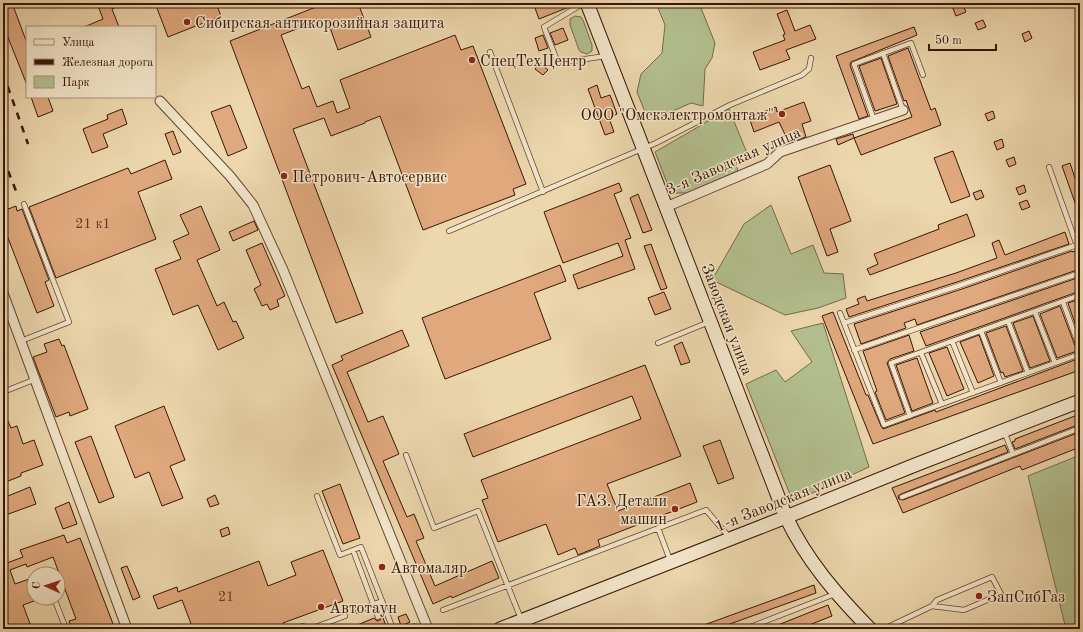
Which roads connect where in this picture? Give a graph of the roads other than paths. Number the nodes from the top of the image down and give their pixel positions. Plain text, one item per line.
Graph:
1 (585, 3) edge
2 (490, 52) dead end
3 (883, 53) junction
4 (607, 56) junction
5 (811, 58) dead end
6 (924, 75) dead end
7 (160, 101) dead end
8 (903, 110) joint
9 (874, 120) junction
10 (644, 149) junction
11 (1049, 167) dead end
12 (543, 192) junction
13 (24, 204) dead end
14 (666, 207) junction
15 (449, 231) dead end
16 (1077, 245) junction
17 (1080, 254) edge
18 (1080, 273) edge
19 (3, 293) edge
20 (1080, 296) edge
21 (1063, 302) junction
22 (840, 312) dead end
23 (1035, 312) junction
24 (1008, 321) junction
25 (711, 322) junction
26 (844, 323) junction
27 (981, 331) junction
28 (21, 341) junction
29 (952, 341) junction
30 (658, 343) dead end
31 (1080, 349) edge
32 (854, 350) junction
33 (921, 353) junction
34 (1080, 354) edge
35 (1055, 363) junction
36 (1028, 373) junction
37 (36, 379) junction
38 (1001, 383) junction
39 (3, 392) edge
40 (973, 393) junction
41 (1080, 401) edge
42 (942, 404) junction
43 (910, 416) junction
44 (1080, 428) edge
45 (1004, 430) junction
46 (1013, 454) junction
47 (406, 455) dead end
48 (317, 496) dead end
49 (902, 497) dead end
50 (786, 517) junction
51 (658, 528) junction
52 (731, 539) junction
53 (353, 550) junction
54 (671, 562) junction
55 (508, 586) junction
56 (836, 594) junction
57 (382, 601) junction
58 (374, 605) junction
59 (57, 606) edge
60 (932, 606) junction
61 (443, 610) dead end
62 (358, 611) dead end
63 (345, 616) dead end
64 (378, 616) dead end
65 (521, 621) junction
66 (66, 629) edge
67 (128, 629) edge
68 (295, 629) edge
69 (304, 629) edge
70 (310, 629) edge
71 (393, 629) edge
72 (428, 629) edge
73 (500, 629) edge
74 (745, 629) edge
75 (870, 629) edge
76 (884, 629) edge

1 - 4 main road, Заводская улица
1 - 4 lane
2 - 12 lane
3 - 6 lane
3 - 8 lane
3 - 9 lane
4 - 10 main road, Заводская улица
5 - 10 lane
7 - 72 street
8 - 9 street, 3-я Заводская улица
9 - 14 street, 3-я Заводская улица
10 - 12 lane
10 - 14 main road, Заводская улица
11 - 16 lane
12 - 15 lane
13 - 28 lane
14 - 25 main road, Заводская улица
16 - 17 lane
16 - 26 lane
18 - 32 lane
19 - 28 street
20 - 21 lane
21 - 23 lane
21 - 31 lane
22 - 26 lane
23 - 24 lane
23 - 35 lane
24 - 27 lane
24 - 36 lane
25 - 30 lane
25 - 50 main road, Заводская улица
26 - 32 lane
27 - 29 lane
27 - 38 lane
28 - 37 street
29 - 33 lane
29 - 40 lane
32 - 43 lane
33 - 42 lane
33 - 43 lane
34 - 35 lane
35 - 36 lane
36 - 38 lane
37 - 39 lane
37 - 67 street
38 - 40 lane
40 - 42 lane
41 - 45 main road, 1-я Заводская улица
42 - 43 lane
44 - 46 lane
45 - 46 lane
45 - 50 main road, 1-я Заводская улица
46 - 49 lane
47 - 55 lane
48 - 53 lane
50 - 52 main road, 1-я Заводская улица
50 - 56 main road, Заводская улица
51 - 52 lane
51 - 54 lane
51 - 55 lane
52 - 54 main road, 1-я Заводская улица
53 - 57 lane
53 - 58 lane
54 - 65 main road, 1-я Заводская улица
55 - 61 lane
55 - 65 lane
56 - 74 lane
56 - 75 main road, Заводская улица
57 - 58 lane
57 - 71 lane
58 - 62 lane
58 - 64 lane
59 - 66 lane
60 - 60 lane
60 - 76 lane
63 - 70 lane
65 - 73 main road, 1-я Заводская улица
68 - 69 lane

